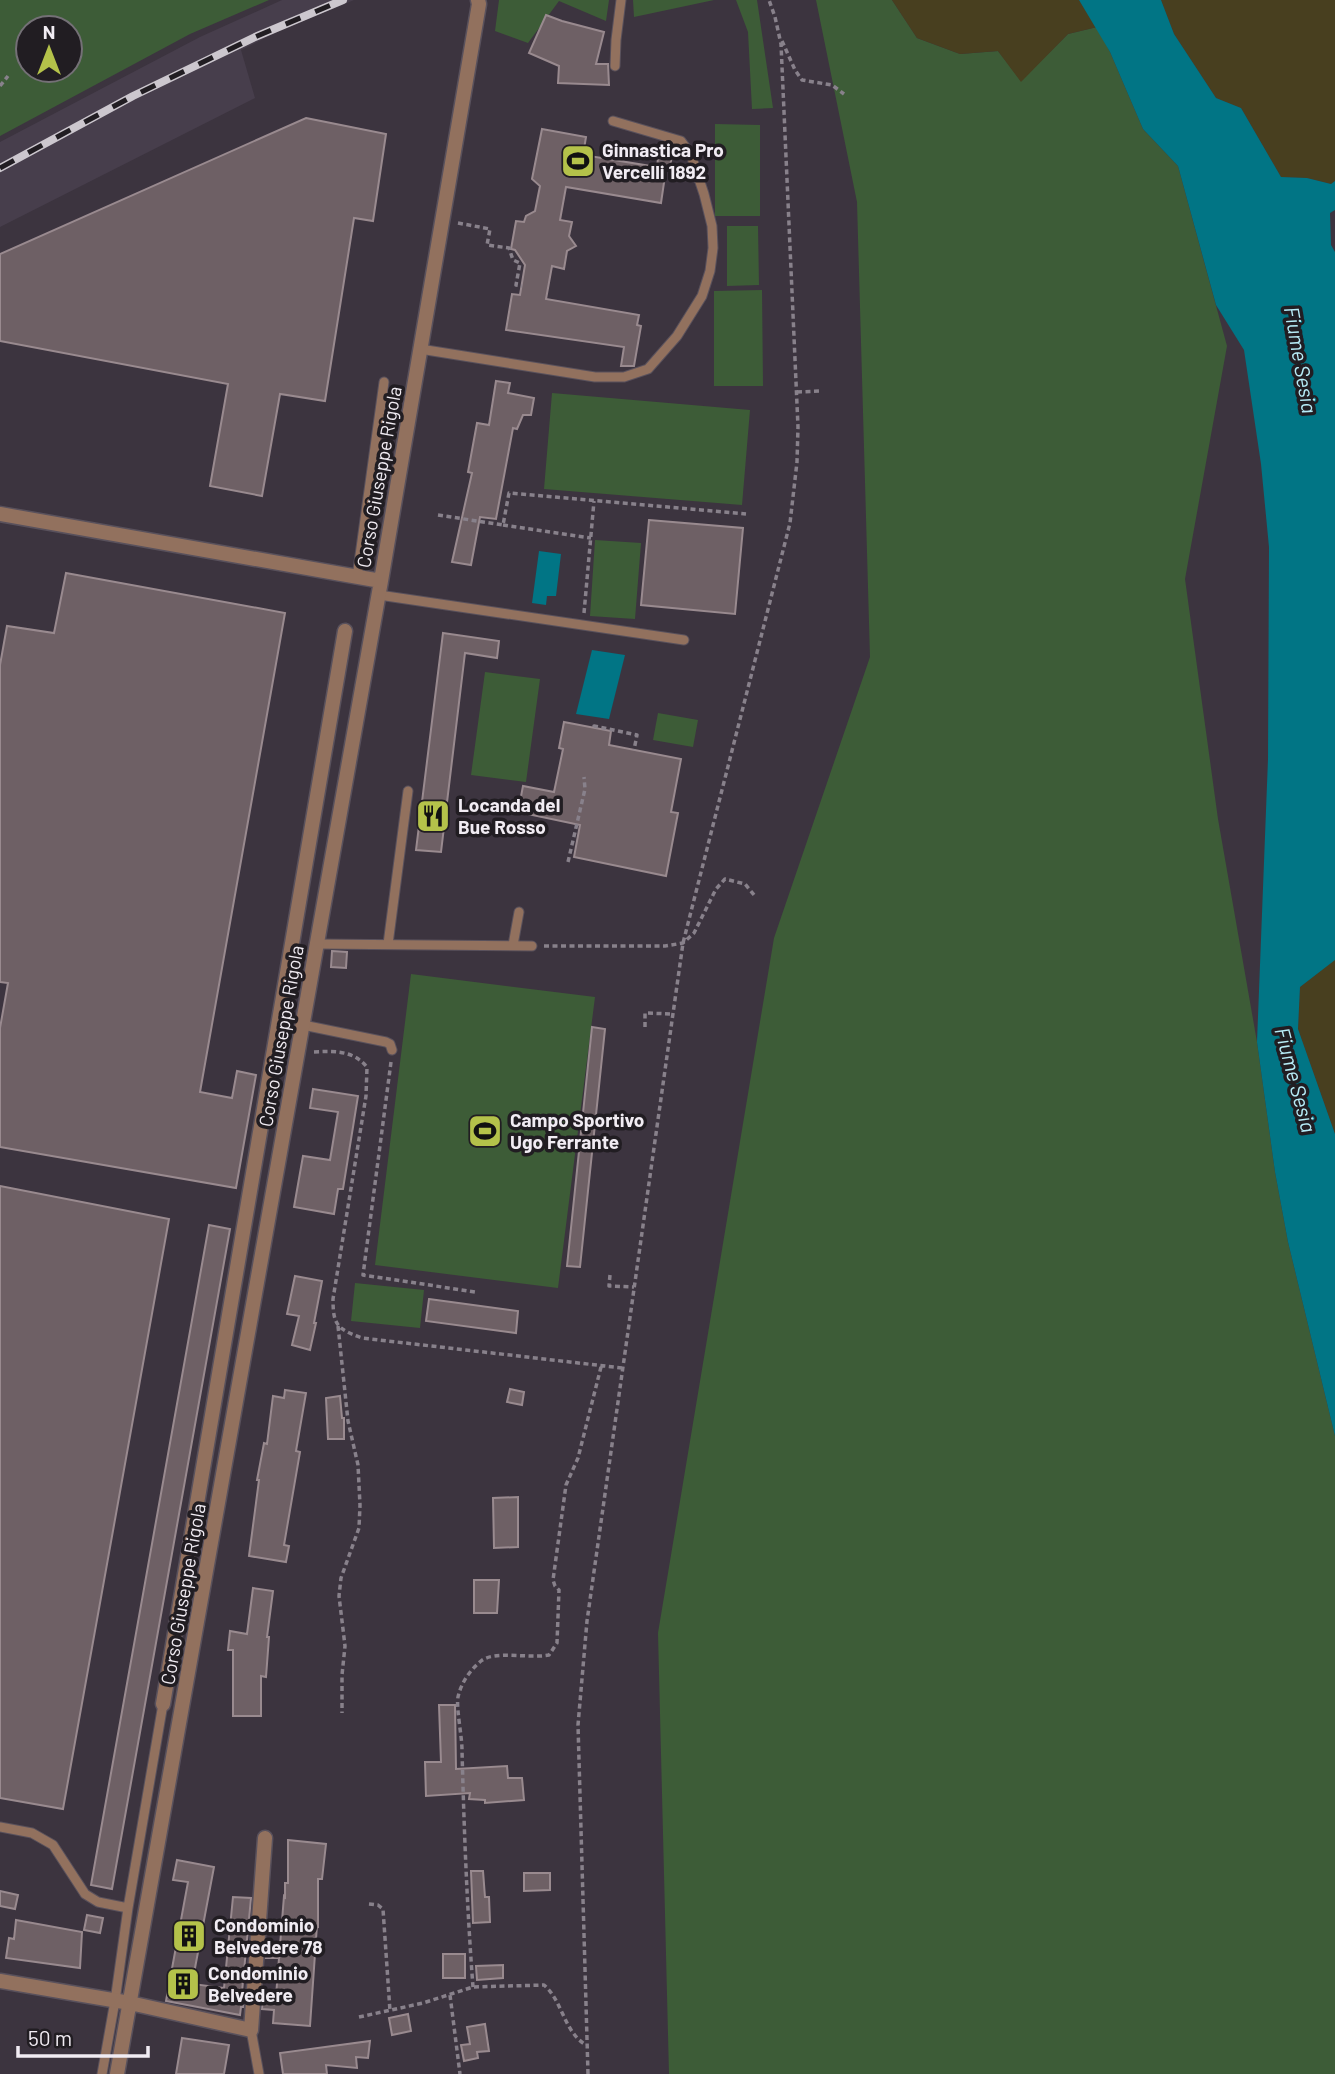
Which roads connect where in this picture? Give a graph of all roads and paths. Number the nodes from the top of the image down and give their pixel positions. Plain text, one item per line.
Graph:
1 (621, 0) edge
2 (769, 0) edge
3 (479, 1) edge
4 (779, 33) junction
5 (615, 66) dead end
6 (8, 76) dead end
7 (0, 86) edge
8 (844, 94) dead end
9 (613, 121) dead end
10 (460, 223) dead end
11 (522, 286) dead end
12 (421, 349) junction
13 (384, 382) dead end
14 (820, 391) dead end
15 (797, 392) junction
16 (594, 500) junction
17 (0, 514) edge
18 (746, 514) dead end
19 (438, 515) dead end
20 (503, 525) junction
21 (591, 538) junction
22 (358, 577) junction
23 (380, 588) junction
24 (583, 625) junction
25 (345, 631) dead end
26 (684, 640) dead end
27 (594, 727) dead end
28 (634, 750) dead end
29 (584, 777) dead end
30 (408, 791) dead end
31 (568, 862) dead end
32 (754, 896) dead end
33 (519, 912) dead end
34 (682, 943) junction
35 (317, 944) junction
36 (388, 944) junction
37 (513, 945) junction
38 (532, 946) joint
39 (673, 1014) junction
40 (303, 1026) junction
41 (645, 1027) dead end
42 (392, 1050) joint
43 (298, 1054) junction
44 (610, 1275) dead end
45 (634, 1287) junction
46 (475, 1292) dead end
47 (338, 1326) junction
48 (601, 1367) junction
49 (622, 1368) junction
50 (163, 1704) joint
51 (342, 1713) dead end
52 (160, 1722) junction
53 (179, 1725) junction
54 (0, 1827) edge
55 (265, 1838) dead end
56 (369, 1904) dead end
57 (128, 1908) junction
58 (0, 1981) edge
59 (473, 1987) junction
60 (450, 1994) junction
61 (115, 2001) junction
62 (130, 2003) junction
63 (390, 2011) junction
64 (359, 2017) dead end
65 (251, 2030) junction
66 (588, 2046) junction
67 (102, 2074) edge
68 (117, 2074) edge
69 (259, 2074) edge
70 (460, 2074) edge
71 (588, 2074) edge

1 - 5 lane
2 - 4 path
3 - 12 street, Corso Giuseppe Rigola
4 - 8 path
4 - 15 path
6 - 7 path
9 - 12 lane
10 - 11 path
12 - 23 street, Corso Giuseppe Rigola
13 - 22 lane
14 - 15 path
15 - 34 path
16 - 18 path
16 - 20 path
16 - 21 path
17 - 22 street
19 - 20 path
20 - 21 path
21 - 24 path
22 - 23 street
23 - 24 lane
23 - 35 street, Corso Giuseppe Rigola
24 - 26 lane
25 - 50 street
27 - 28 path
29 - 31 path
30 - 36 lane
32 - 34 path
33 - 37 lane
34 - 38 path
34 - 39 path
35 - 36 lane
35 - 40 street, Corso Giuseppe Rigola
36 - 37 lane
37 - 38 lane
39 - 41 path
39 - 45 path
40 - 42 lane
40 - 43 street, Corso Giuseppe Rigola
42 - 46 path
43 - 47 path
43 - 53 street, Corso Giuseppe Rigola
44 - 45 path
45 - 49 path
47 - 48 path
47 - 51 path
48 - 49 path
48 - 59 path
49 - 66 path
50 - 52 lane
52 - 53 lane
52 - 57 lane
53 - 62 street, Corso Giuseppe Rigola
54 - 57 lane
55 - 65 street
56 - 63 path
57 - 61 lane
58 - 61 street
59 - 60 path
59 - 66 path
60 - 63 path
60 - 70 path
61 - 62 street
61 - 67 lane
62 - 65 street
62 - 68 street, Corso Giuseppe Rigola
63 - 64 path
65 - 69 lane
66 - 71 path

